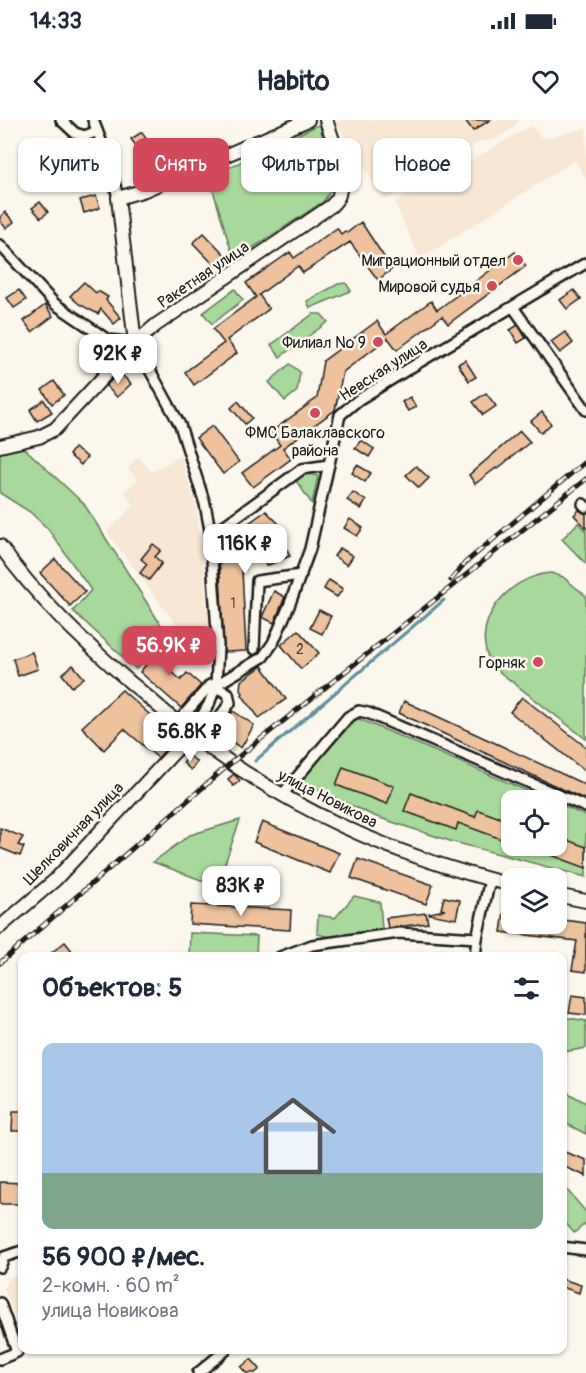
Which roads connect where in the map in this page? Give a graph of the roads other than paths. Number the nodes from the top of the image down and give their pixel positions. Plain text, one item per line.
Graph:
1 (61, 120) edge
2 (93, 120) edge
3 (308, 120) edge
4 (326, 120) edge
5 (97, 130) junction
6 (118, 198) junction
7 (0, 245) edge
8 (586, 263) edge
9 (513, 307) junction
10 (135, 343) junction
11 (586, 410) edge
12 (0, 446) edge
13 (329, 465) junction
14 (210, 530) junction
15 (0, 546) edge
16 (301, 575) junction
17 (254, 649) dead end
18 (216, 686) junction
19 (194, 729) junction
20 (282, 795) junction
21 (586, 807) edge
22 (490, 879) junction
23 (501, 882) edge
24 (567, 897) edge
25 (586, 901) edge
26 (0, 927) edge
27 (477, 938) junction
28 (293, 952) edge
29 (476, 952) edge
30 (567, 1248) edge
31 (586, 1250) edge
32 (18, 1252) edge
33 (0, 1267) edge
34 (0, 1303) edge
35 (221, 1354) edge
36 (0, 1359) edge
37 (198, 1373) edge

1 - 5 street
2 - 5 street
3 - 6 main road
4 - 10 main road, Ракетная улица
5 - 6 street
6 - 10 main road
7 - 10 street
8 - 9 street, Невская улица
9 - 11 street
9 - 13 street, Невская улица
10 - 12 main road, Ракетная улица
10 - 14 street
13 - 14 street
13 - 16 street, Невская улица
14 - 18 street
15 - 19 main road, улица Новикова
16 - 17 street
16 - 18 street, Невская улица
18 - 19 street
18 - 19 street, Невская улица
18 - 19 street
19 - 20 main road, улица Новикова
19 - 26 main road, Шелковичная улица
20 - 21 street
20 - 22 main road, улица Новикова
22 - 23 main road, улица Новикова
22 - 27 street
24 - 25 main road
27 - 28 street
27 - 29 street
30 - 31 street
32 - 33 street
34 - 36 street
35 - 37 street

